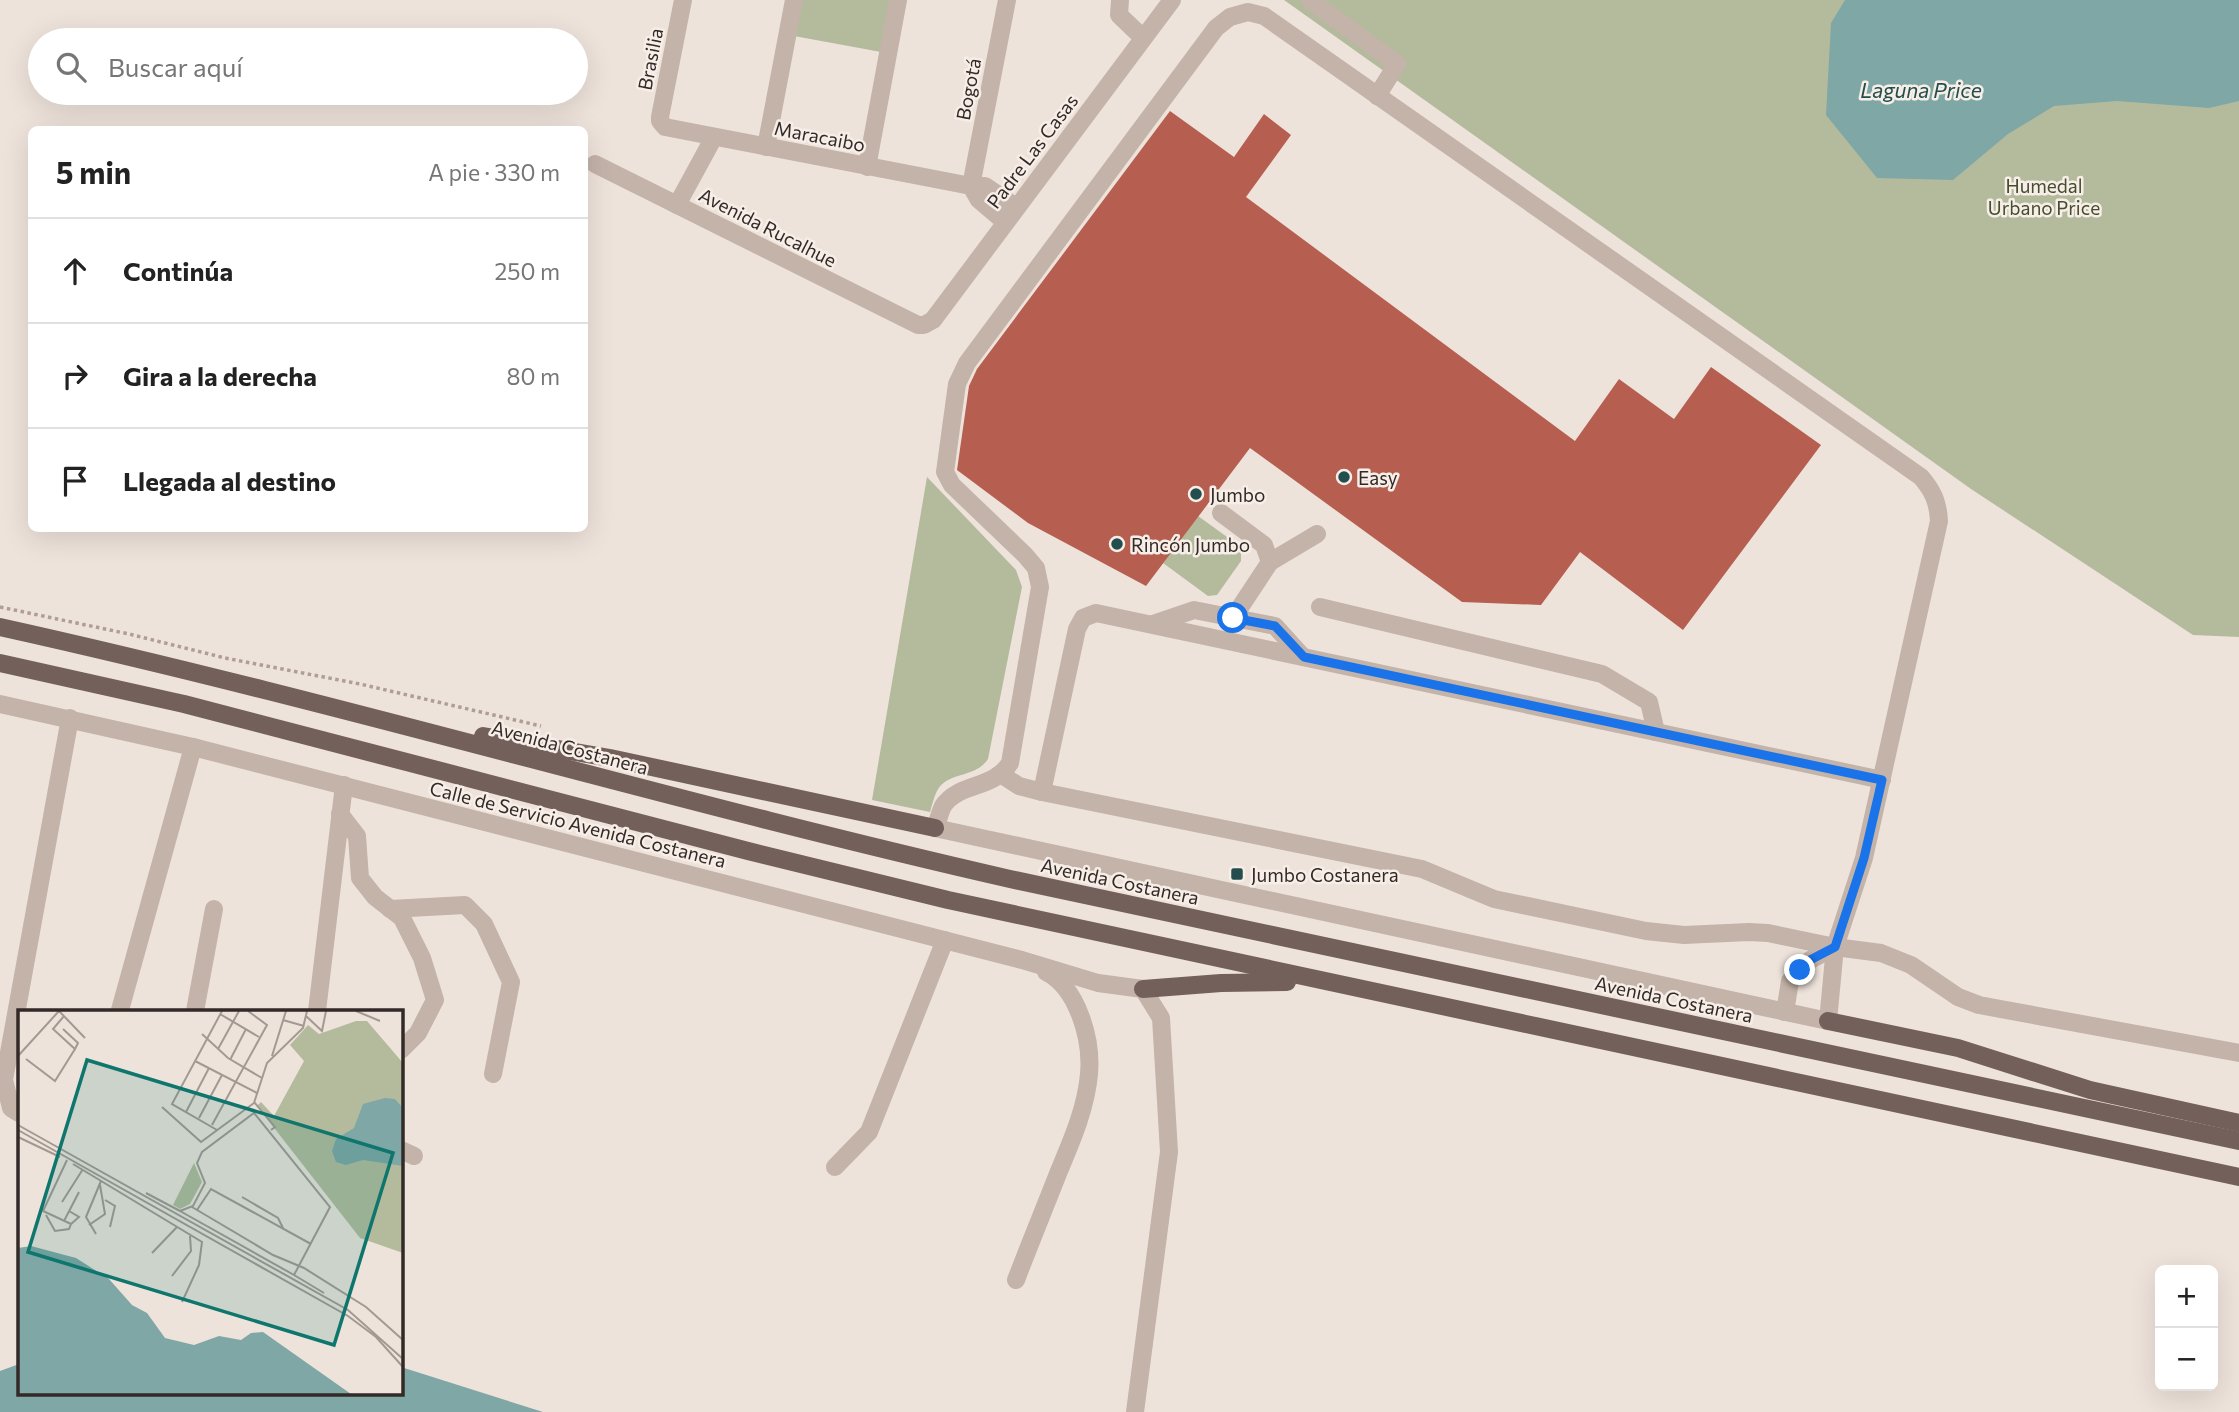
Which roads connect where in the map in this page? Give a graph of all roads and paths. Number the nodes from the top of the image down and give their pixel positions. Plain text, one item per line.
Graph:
1 (683, 0) edge
2 (794, 0) edge
3 (898, 0) edge
4 (1007, 0) edge
5 (1120, 0) edge
6 (1172, 0) edge
7 (1310, 0) edge
8 (1143, 38) junction
9 (1377, 96) junction
10 (662, 125) joint
11 (714, 137) junction
12 (766, 148) junction
13 (595, 164) dead end
14 (867, 167) junction
15 (971, 186) junction
16 (677, 205) junction
17 (1010, 214) junction
18 (924, 325) joint
19 (1221, 513) dead end
20 (1317, 534) dead end
21 (1270, 562) junction
22 (1320, 607) dead end
23 (1233, 618) junction
24 (1150, 625) junction
25 (0, 626) edge
26 (1304, 657) junction
27 (0, 663) edge
28 (0, 704) edge
29 (70, 718) junction
30 (411, 727) junction
31 (1656, 732) junction
32 (193, 747) junction
33 (1002, 775) junction
34 (1882, 780) junction
35 (344, 785) junction
36 (1042, 792) junction
37 (341, 814) junction
38 (935, 828) junction
39 (214, 909) dead end
40 (390, 909) junction
41 (945, 940) junction
42 (1835, 947) junction
43 (1022, 960) junction
44 (1329, 984) junction
45 (1143, 989) junction
46 (120, 1010) edge
47 (195, 1010) edge
48 (317, 1010) edge
49 (1786, 1012) junction
50 (1828, 1021) junction
51 (402, 1049) edge
52 (2239, 1053) edge
53 (493, 1074) dead end
54 (18, 1112) edge
55 (2239, 1124) edge
56 (2239, 1141) edge
57 (835, 1167) dead end
58 (2239, 1177) edge
59 (1016, 1280) dead end
60 (1135, 1412) edge

1 - 10 street, Brasilia
2 - 12 street
3 - 14 street
4 - 15 street, Bogotá
5 - 8 street
6 - 8 street, Padre Las Casas
7 - 9 street
8 - 17 street, Padre Las Casas
9 - 33 street
9 - 34 street
10 - 11 street, Maracaibo
11 - 12 street, Maracaibo
11 - 16 street
12 - 14 street, Maracaibo
13 - 16 street, Avenida Rucalhue
14 - 15 street, Maracaibo
15 - 17 street
16 - 18 street, Avenida Rucalhue
17 - 18 street, Padre Las Casas
19 - 21 street
20 - 21 street
21 - 23 street
22 - 31 street
23 - 24 street
23 - 26 street
24 - 26 street
24 - 36 street
25 - 30 main road, Avenida Costanera
26 - 31 street
27 - 44 main road
28 - 29 street, Calle de Servicio Avenida Costanera
29 - 32 street, Calle de Servicio Avenida Costanera
29 - 54 street
30 - 38 main road
30 - 56 main road, Avenida Costanera
31 - 34 street
32 - 35 street, Calle de Servicio Avenida Costanera
32 - 46 street
33 - 36 street
33 - 38 street
34 - 42 street
35 - 37 street
35 - 41 street, Calle de Servicio Avenida Costanera
36 - 42 street
37 - 40 street
37 - 48 street
38 - 49 street
39 - 47 street
40 - 51 street
40 - 53 street
41 - 43 street, Calle de Servicio Avenida Costanera
41 - 57 street
42 - 49 street
42 - 50 street
42 - 52 street
43 - 45 street, Calle de Servicio Avenida Costanera
43 - 59 street
44 - 45 main road
44 - 58 main road
45 - 60 street
49 - 50 street
50 - 55 main road

